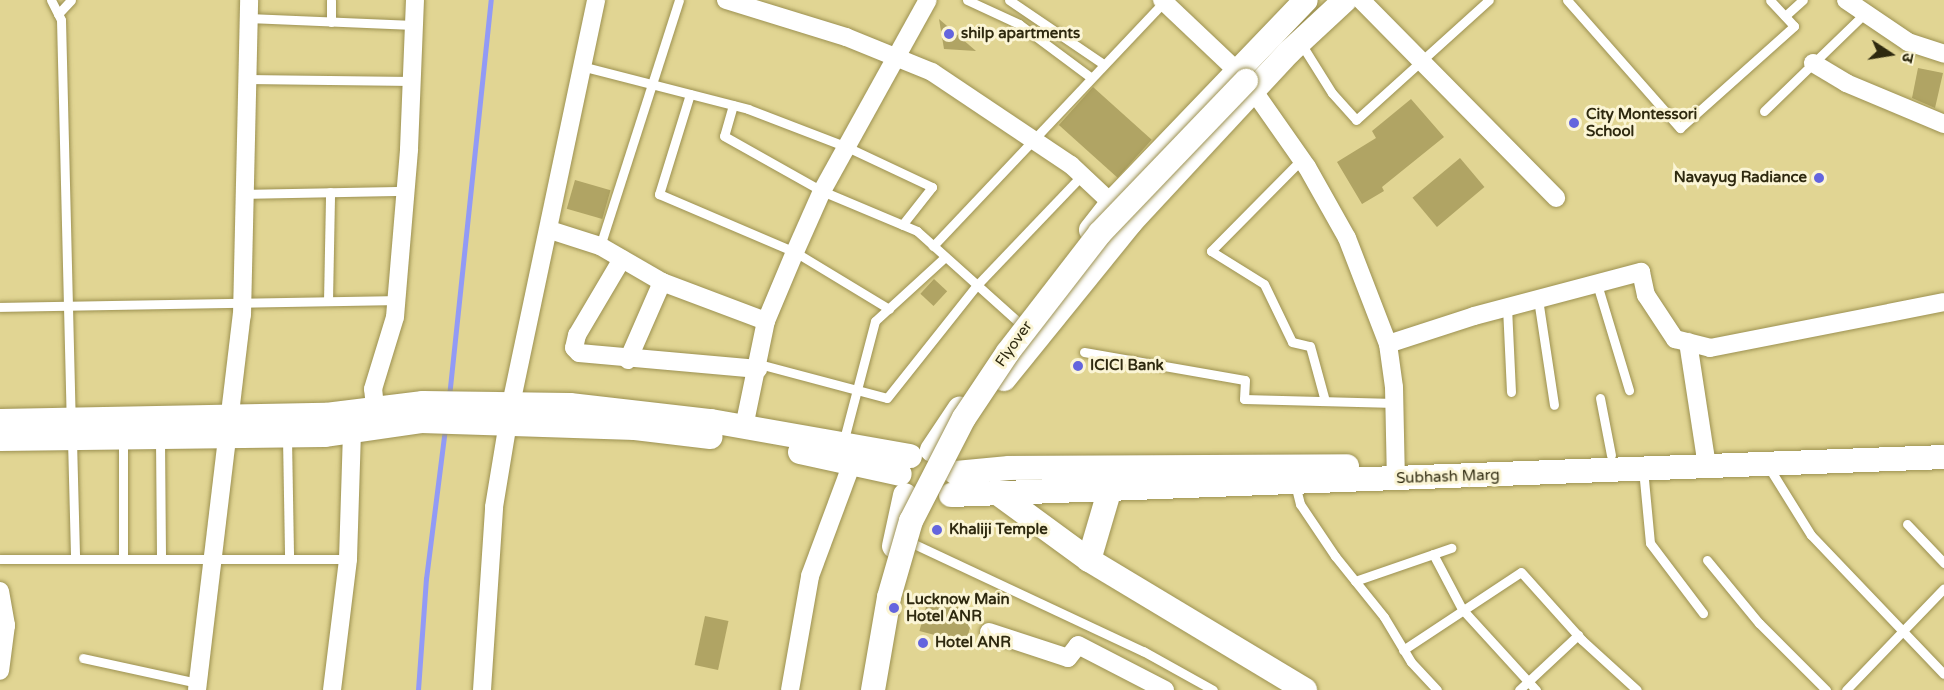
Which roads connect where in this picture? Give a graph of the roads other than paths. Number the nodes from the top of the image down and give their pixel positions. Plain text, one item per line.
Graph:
1 (51, 0) edge
2 (71, 0) edge
3 (249, 0) edge
4 (331, 0) edge
5 (415, 0) edge
6 (596, 0) edge
7 (679, 0) edge
8 (726, 0) edge
9 (928, 0) edge
10 (967, 0) edge
11 (1009, 0) edge
12 (1306, 0) edge
13 (1345, 0) edge
14 (1361, 0) edge
15 (1489, 0) edge
16 (1567, 0) edge
17 (1770, 0) edge
18 (1803, 0) edge
19 (1846, 0) edge
20 (1163, 1) edge
21 (1864, 13) junction
22 (58, 14) junction
23 (1785, 16) junction
24 (248, 18) junction
25 (331, 22) junction
26 (414, 25) junction
27 (1279, 28) junction
28 (1297, 44) junction
29 (1944, 54) edge
30 (897, 58) junction
31 (1265, 61) junction
32 (1423, 61) junction
33 (1813, 63) junction
34 (1103, 64) junction
35 (585, 67) junction
36 (1090, 77) junction
37 (246, 80) junction
38 (412, 81) junction
39 (1245, 81) junction
40 (652, 84) junction
41 (690, 94) junction
42 (733, 105) junction
43 (1764, 111) dead end
44 (1944, 124) edge
45 (1033, 137) junction
46 (847, 147) junction
47 (1301, 160) junction
48 (1082, 175) junction
49 (405, 191) junction
50 (822, 191) junction
51 (330, 192) junction
52 (244, 194) junction
53 (1556, 198) dead end
54 (1112, 204) junction
55 (1131, 222) junction
56 (902, 225) junction
57 (550, 230) junction
58 (600, 246) junction
59 (933, 246) junction
60 (795, 252) junction
61 (945, 256) junction
62 (622, 259) junction
63 (662, 282) junction
64 (1597, 284) junction
65 (977, 285) junction
66 (1538, 299) junction
67 (397, 300) junction
68 (328, 301) junction
69 (242, 302) junction
70 (1944, 302) edge
71 (0, 307) edge
72 (1507, 307) junction
73 (68, 308) junction
74 (889, 309) junction
75 (766, 321) junction
76 (1027, 330) junction
77 (1688, 342) junction
78 (1388, 344) junction
79 (1084, 352) dead end
80 (628, 360) junction
81 (758, 367) junction
82 (856, 390) junction
83 (1629, 390) dead end
84 (1511, 392) dead end
85 (1600, 398) dead end
86 (1325, 401) junction
87 (1395, 403) junction
88 (1554, 405) dead end
89 (375, 407) junction
90 (422, 412) junction
91 (509, 413) junction
92 (0, 421) edge
93 (744, 427) junction
94 (229, 428) junction
95 (72, 431) junction
96 (352, 432) junction
97 (287, 436) junction
98 (0, 439) edge
99 (123, 440) junction
100 (160, 440) junction
101 (1944, 443) edge
102 (847, 453) junction
103 (1611, 455) junction
104 (1944, 457) edge
105 (1706, 459) junction
106 (1767, 464) junction
107 (1643, 469) junction
108 (929, 472) junction
109 (1396, 472) junction
110 (1295, 484) junction
111 (996, 492) junction
112 (1109, 492) junction
113 (1907, 524) dead end
114 (912, 543) junction
115 (1451, 548) dead end
116 (1433, 554) junction
117 (213, 557) junction
118 (75, 558) junction
119 (123, 558) junction
120 (161, 558) junction
121 (289, 558) junction
122 (0, 559) edge
123 (348, 559) junction
124 (1089, 560) junction
125 (1707, 560) dead end
126 (1944, 564) edge
127 (1355, 581) junction
128 (1944, 588) edge
129 (0, 591) edge
130 (1462, 609) junction
131 (1703, 613) dead end
132 (1902, 631) junction
133 (989, 633) dead end
134 (1578, 635) junction
135 (1403, 650) junction
136 (83, 658) dead end
137 (0, 671) edge
138 (1944, 674) edge
139 (1528, 682) junction
140 (197, 686) edge
141 (332, 690) edge
142 (482, 690) edge
143 (790, 690) edge
144 (866, 690) edge
145 (873, 690) edge
146 (881, 690) edge
147 (1165, 690) edge
148 (1213, 690) edge
149 (1305, 690) edge
150 (1437, 690) edge
151 (1519, 690) edge
152 (1536, 690) edge
153 (1637, 690) edge
154 (1826, 690) edge
155 (1846, 690) edge

1 - 22 lane
2 - 22 lane
3 - 24 street
4 - 25 lane
5 - 26 street
6 - 35 street
7 - 40 lane
8 - 30 street
9 - 30 street
10 - 36 lane
11 - 34 lane
12 - 27 main road
13 - 28 main road
14 - 32 street
15 - 32 lane
16 - 23 lane
17 - 23 lane
18 - 23 lane
19 - 21 street
20 - 34 lane
20 - 39 street
21 - 29 street
21 - 33 lane
22 - 73 lane
24 - 25 lane
24 - 37 street
25 - 26 lane
26 - 38 street
27 - 31 main road, Flyover
27 - 39 main road
28 - 31 main road, Flyover
28 - 32 lane
28 - 39 main road
30 - 45 street
30 - 46 street
31 - 39 main road, Flyover
32 - 53 street
33 - 43 lane
33 - 44 street
34 - 36 lane
35 - 40 lane
35 - 57 street
36 - 45 lane
37 - 38 lane
37 - 52 street
38 - 49 street
39 - 47 street
39 - 54 main road
39 - 55 main road
39 - 145 main road, Flyover, bridge
40 - 41 lane
40 - 58 lane
41 - 42 lane
41 - 60 lane
42 - 46 lane
42 - 50 lane
45 - 48 street
45 - 59 lane
46 - 50 street
46 - 56 lane
47 - 78 street
47 - 86 lane
48 - 54 street
48 - 65 lane
49 - 51 lane
49 - 67 street
50 - 56 lane
50 - 60 street
51 - 52 lane
51 - 68 lane
52 - 69 street
54 - 55 street
54 - 76 main road
55 - 76 main road
56 - 59 lane
57 - 58 street
57 - 91 street
58 - 62 street
59 - 61 lane
60 - 74 lane
60 - 75 street
61 - 65 lane
61 - 74 lane
62 - 63 street
62 - 80 street
63 - 75 street
63 - 80 street
64 - 66 street
64 - 77 street
64 - 83 lane
65 - 76 lane
65 - 82 lane
66 - 72 street
66 - 88 lane
67 - 68 lane
67 - 89 street
68 - 69 lane
69 - 73 lane
69 - 94 street
70 - 77 street
71 - 73 lane
72 - 78 street
72 - 84 lane
73 - 95 lane
74 - 82 lane
75 - 81 street
76 - 108 main road
77 - 105 street
78 - 87 street
79 - 86 lane
80 - 81 street
81 - 82 lane
81 - 93 street
82 - 102 lane
85 - 103 lane
86 - 87 lane
87 - 109 street
89 - 90 main road
89 - 94 main road
90 - 91 main road
90 - 96 main road
91 - 93 main road
91 - 102 main road
91 - 142 street
92 - 95 main road
93 - 102 main road
94 - 95 main road
94 - 97 main road
94 - 100 main road
94 - 117 street
95 - 98 main road
95 - 99 main road
95 - 118 lane
96 - 97 main road
96 - 123 street
97 - 121 lane
99 - 100 main road
99 - 119 lane
100 - 120 lane
101 - 105 main road
102 - 108 main road
102 - 143 street
103 - 105 main road
103 - 109 main road
104 - 106 main road, Subhash Marg
105 - 106 main road, Subhash Marg
105 - 107 main road, Subhash Marg
106 - 132 lane
107 - 109 main road, Subhash Marg
107 - 131 lane
108 - 109 main road
108 - 111 main road, Subhash Marg
108 - 114 main road
108 - 144 main road
109 - 110 main road, Subhash Marg
110 - 112 main road, Subhash Marg
110 - 127 lane
111 - 112 main road, Subhash Marg
111 - 124 main road
112 - 124 main road
113 - 126 lane
114 - 146 main road
114 - 148 lane
115 - 116 lane
116 - 127 lane
116 - 130 lane
117 - 120 lane
117 - 121 lane
117 - 140 street
118 - 119 lane
118 - 122 lane
119 - 120 lane
121 - 123 lane
123 - 141 street
124 - 149 main road
125 - 154 lane
127 - 135 lane
128 - 132 lane
129 - 137 street
130 - 134 lane
130 - 135 lane
130 - 139 lane
132 - 138 lane
132 - 155 lane
133 - 147 street
134 - 139 lane
134 - 153 lane
135 - 150 lane
136 - 140 lane
139 - 151 lane
139 - 152 lane

